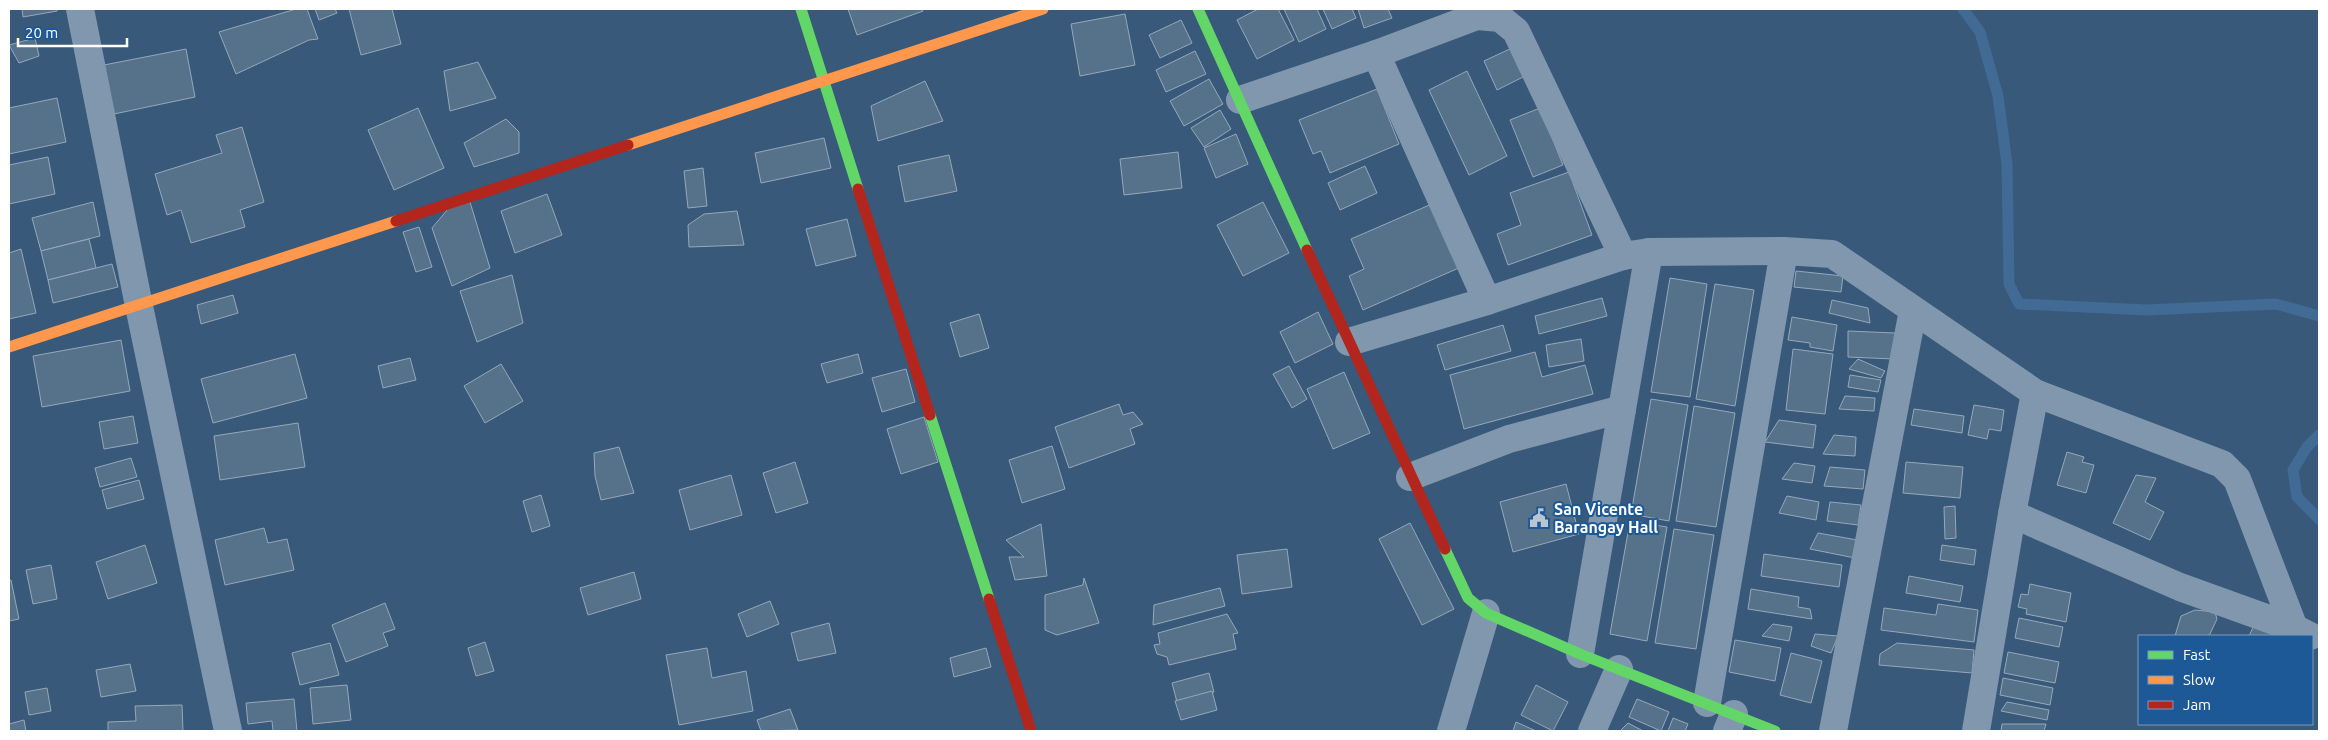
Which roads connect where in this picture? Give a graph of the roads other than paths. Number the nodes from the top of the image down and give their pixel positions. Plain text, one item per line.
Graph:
1 (80, 9) edge
2 (801, 9) edge
3 (1043, 9) edge
4 (1198, 9) edge
5 (1376, 54) junction
6 (825, 79) junction
7 (1240, 100) junction
8 (1784, 251) junction
9 (1636, 254) junction
10 (1487, 301) junction
11 (139, 306) junction
12 (1914, 310) junction
13 (1349, 342) junction
14 (9, 347) edge
15 (2035, 393) junction
16 (1622, 409) junction
17 (1410, 477) junction
18 (2012, 514) junction
19 (1486, 614) junction
20 (2307, 635) edge
21 (1580, 654) junction
22 (1619, 669) junction
23 (1707, 703) junction
24 (1731, 723) edge
25 (228, 731) edge
26 (1031, 731) edge
27 (1451, 731) edge
28 (1592, 731) edge
29 (1775, 731) edge
30 (1833, 731) edge
31 (1976, 731) edge

1 - 11 street
2 - 6 street
3 - 6 street
4 - 7 street
5 - 7 street
5 - 9 street
5 - 10 street
6 - 11 street
6 - 26 street
7 - 13 street
8 - 9 street
8 - 12 street
8 - 23 street
9 - 10 street
9 - 16 street
10 - 13 street
11 - 14 street
11 - 25 street
12 - 15 street
12 - 30 street
13 - 17 street
15 - 18 street
15 - 20 street
16 - 17 street
16 - 21 street
17 - 19 street
18 - 20 street
18 - 31 street
19 - 21 street
19 - 27 street
21 - 22 street
22 - 23 street
22 - 28 street
23 - 24 street
24 - 29 street

